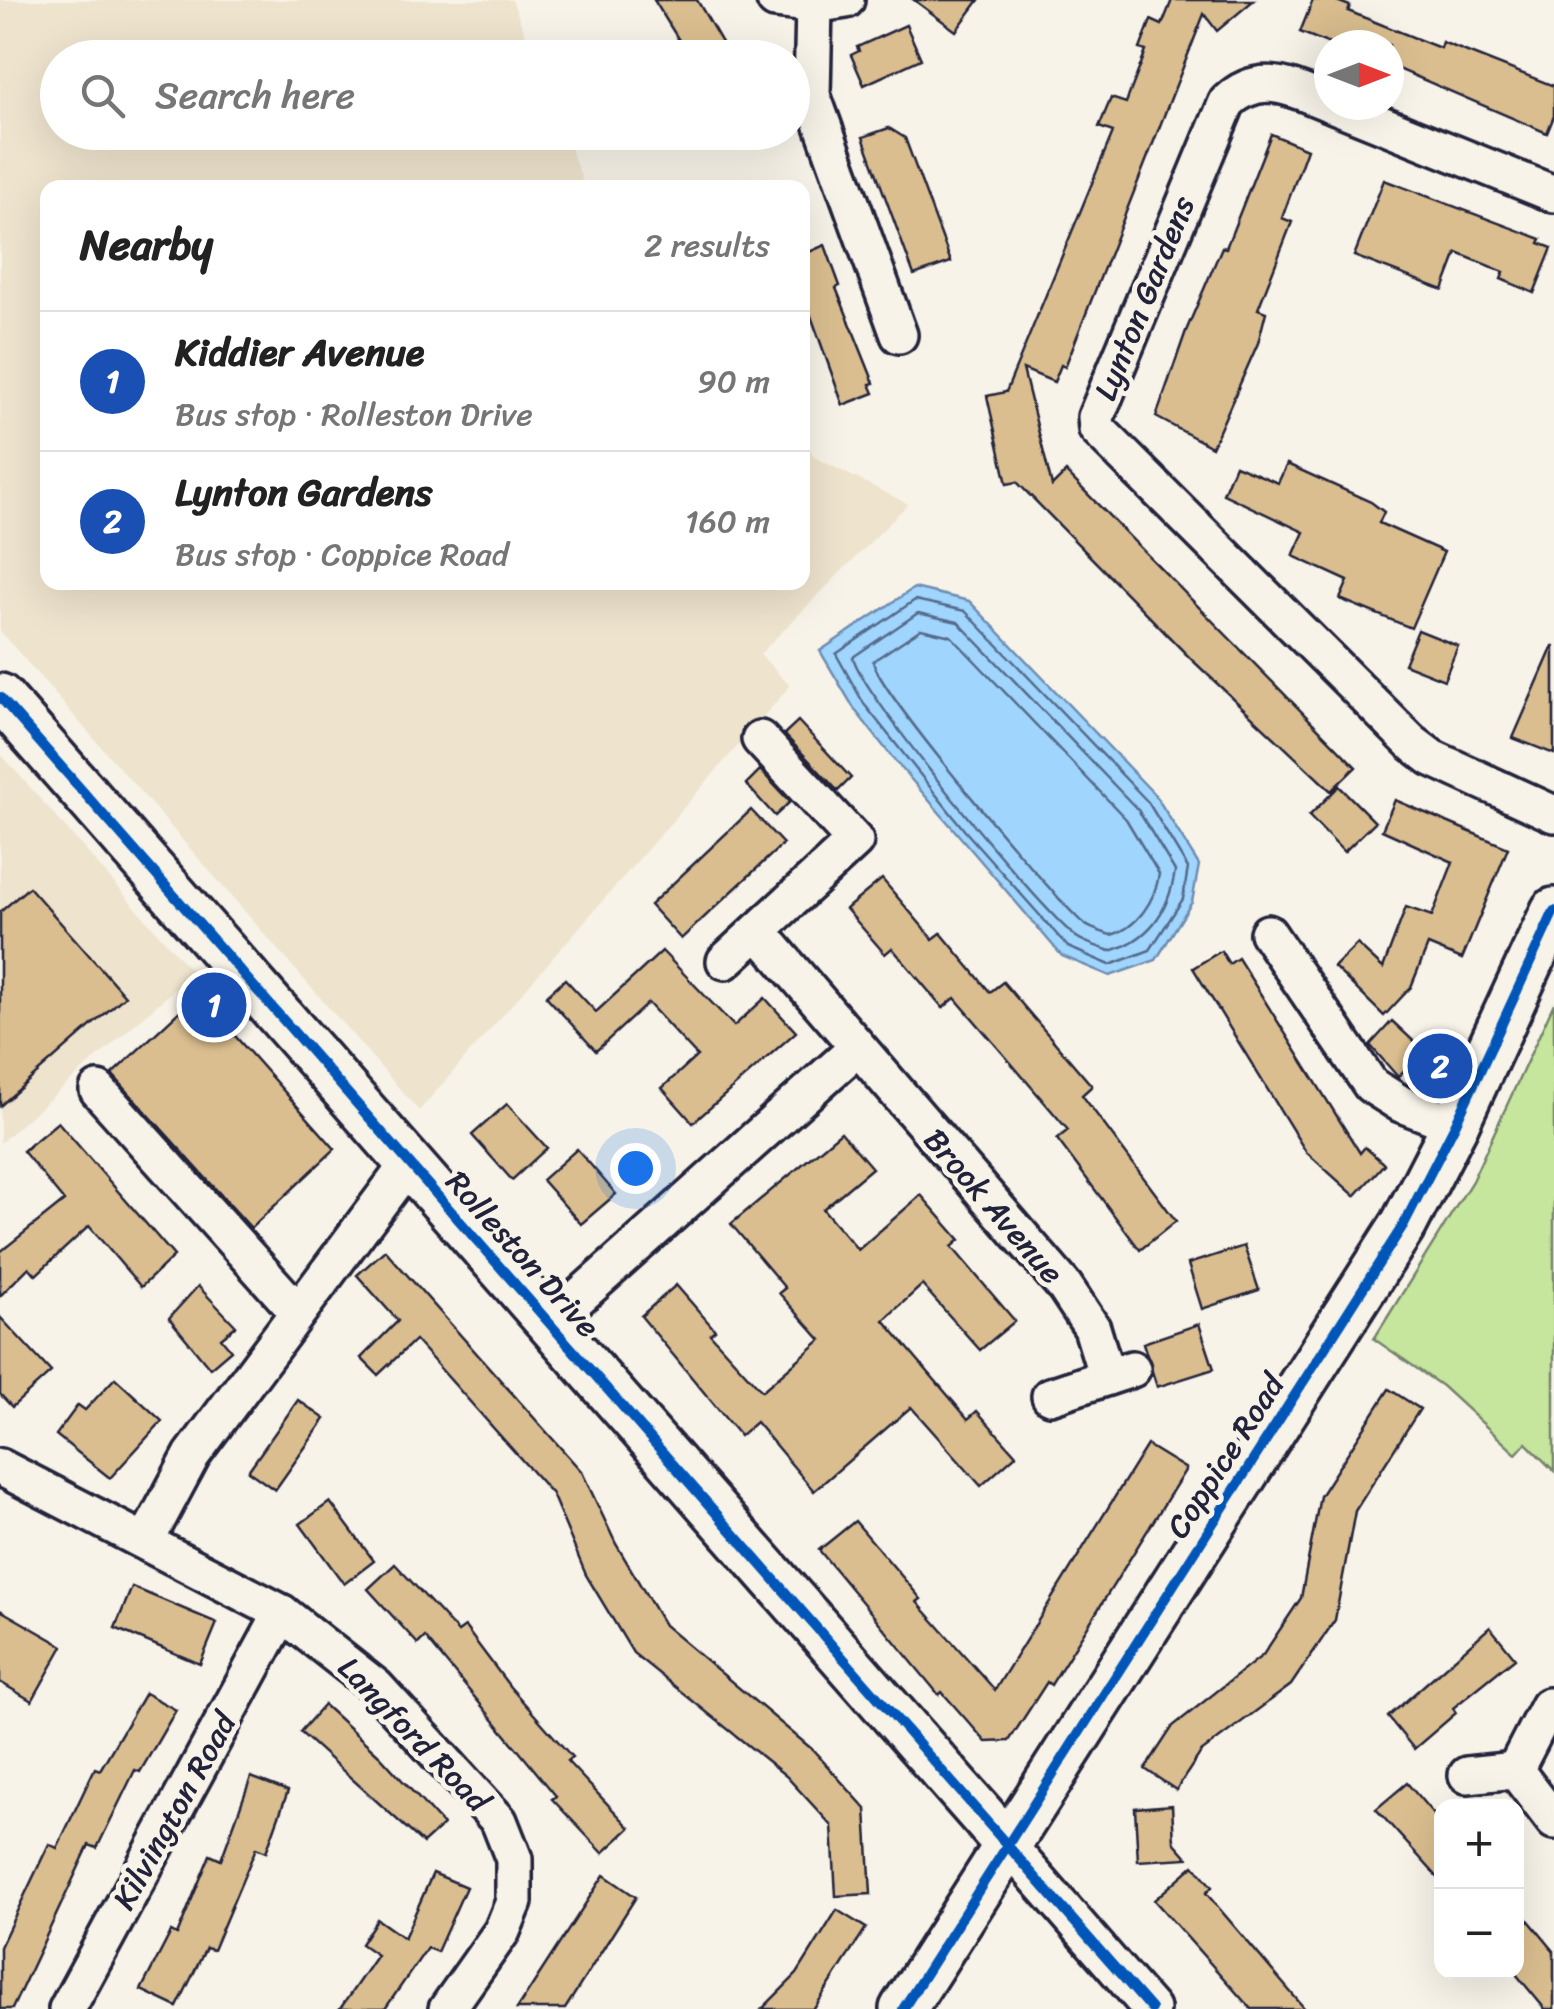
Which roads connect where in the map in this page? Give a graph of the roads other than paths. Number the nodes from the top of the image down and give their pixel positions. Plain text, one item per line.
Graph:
1 (775, 0) edge
2 (830, 3) edge
3 (1314, 97) edge
4 (1371, 120) edge
5 (1554, 194) edge
6 (898, 335) dead end
7 (0, 697) edge
8 (760, 740) dead end
9 (1554, 814) edge
10 (1554, 911) edge
11 (758, 931) junction
12 (1268, 932) dead end
13 (725, 961) dead end
14 (856, 1049) junction
15 (98, 1090) dead end
16 (1455, 1125) junction
17 (408, 1163) junction
18 (296, 1310) junction
19 (551, 1322) junction
20 (1050, 1396) dead end
21 (4, 1478) edge
22 (146, 1541) junction
23 (282, 1613) junction
24 (1548, 1706) dead end
25 (1515, 1770) junction
26 (1468, 1775) dead end
27 (1554, 1821) edge
28 (1007, 1844) junction
29 (66, 2009) edge
30 (447, 2009) edge
31 (904, 2009) edge
32 (1151, 2009) edge

1 - 2 street
2 - 6 street
3 - 9 street, Lynton Gardens
4 - 5 street, Lynton Gardens
7 - 17 street, Rolleston Drive
8 - 11 street
10 - 16 street, Coppice Road
11 - 13 street
11 - 14 street, Brook Avenue
12 - 16 street
14 - 19 street
14 - 20 street, Brook Avenue
15 - 18 street
16 - 28 street, Coppice Road
17 - 18 street
17 - 19 street, Rolleston Drive
18 - 22 street
19 - 28 street, Rolleston Drive
21 - 22 street, Langford Road
22 - 23 street, Langford Road
23 - 29 street, Kilvington Road
23 - 30 street, Langford Road
24 - 25 street
25 - 26 street
25 - 27 street
28 - 31 street, Coppice Road
28 - 32 street

